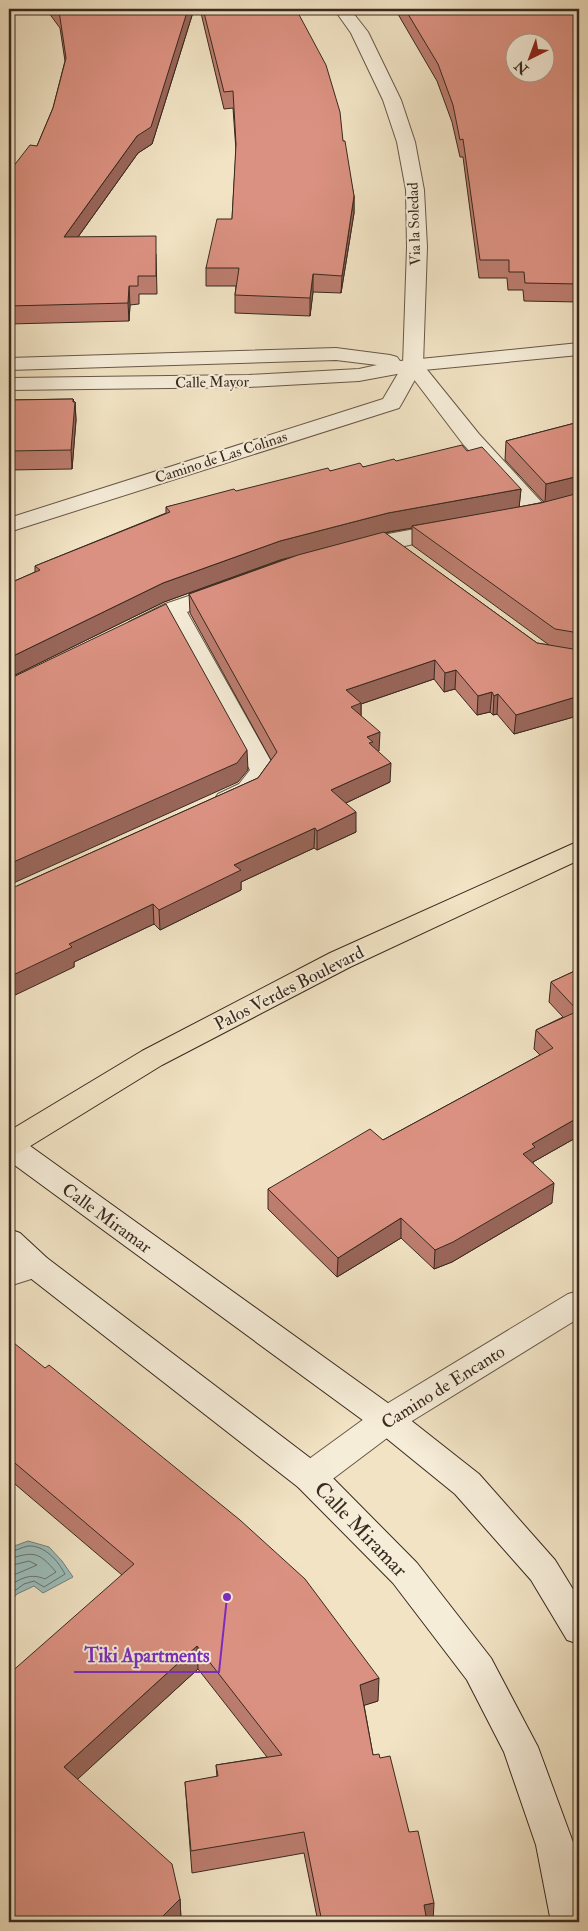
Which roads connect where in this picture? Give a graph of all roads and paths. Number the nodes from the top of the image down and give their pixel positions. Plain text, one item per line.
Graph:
1 (342, 9) edge
2 (579, 349) edge
3 (9, 364) edge
4 (414, 365) junction
5 (9, 384) edge
6 (563, 507) edge
7 (539, 514) junction
8 (512, 518) edge
9 (9, 525) edge
10 (469, 526) edge
11 (388, 541) junction
12 (334, 555) edge
13 (412, 558) edge
14 (244, 583) edge
15 (173, 609) junction
16 (120, 635) edge
17 (204, 810) edge
18 (579, 850) edge
19 (9, 1146) edge
20 (9, 1242) edge
21 (22, 1270) edge
22 (579, 1303) edge
23 (387, 1420) junction
24 (310, 1477) junction
25 (579, 1629) edge
26 (570, 1922) edge

1 - 4 street, Via la Soledad
2 - 4 street, Calle Mayor
3 - 4 street, Calle Mayor
4 - 5 street, Calle Mayor
4 - 7 street
4 - 9 street, Camino de Las Colinas
6 - 7 street
7 - 8 street
10 - 11 street
11 - 12 street
11 - 13 street
14 - 15 street
15 - 16 street
15 - 17 street
18 - 19 main road, Palos Verdes Boulevard
19 - 23 street, Calle Miramar
20 - 21 street, Calle Miramar
21 - 24 street, Calle Miramar
22 - 23 street, Camino de Encanto
23 - 24 street, Camino de Encanto
23 - 25 street, Calle Miramar
24 - 26 street, Calle Miramar

